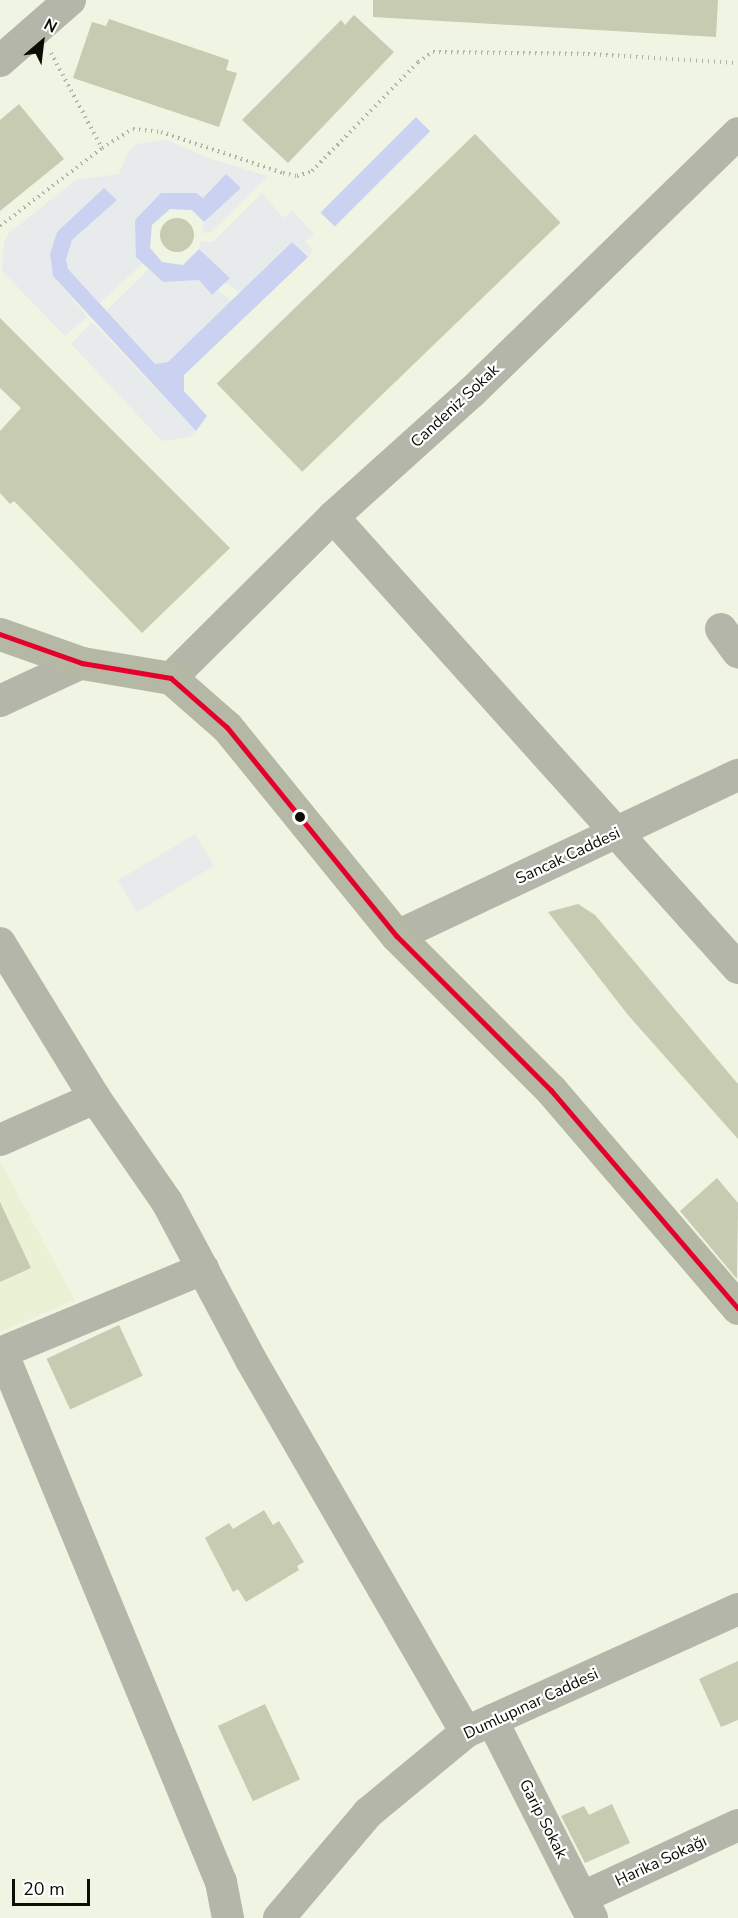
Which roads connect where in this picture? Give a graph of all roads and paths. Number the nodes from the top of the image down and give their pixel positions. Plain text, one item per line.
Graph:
1 (70, 0) edge
2 (38, 28) junction
3 (0, 61) edge
4 (737, 63) edge
5 (738, 133) edge
6 (102, 148) junction
7 (0, 226) edge
8 (333, 517) junction
9 (0, 634) edge
10 (82, 663) junction
11 (171, 678) junction
12 (0, 700) edge
13 (738, 775) edge
14 (617, 833) junction
15 (397, 936) junction
16 (0, 943) edge
17 (738, 968) edge
18 (95, 1098) junction
19 (0, 1140) edge
20 (203, 1269) junction
21 (738, 1308) edge
22 (1, 1353) edge
23 (738, 1609) edge
24 (479, 1726) junction
25 (738, 1825) edge
26 (587, 1908) edge
27 (228, 1918) edge
28 (279, 1918) edge

1 - 2 street
2 - 3 street
2 - 6 path
4 - 6 path
5 - 8 street, Candeniz Sokak
6 - 7 path
8 - 11 street, Candeniz Sokak
8 - 14 street
9 - 10 main road
10 - 11 main road
10 - 12 street
11 - 15 main road
13 - 14 street, Sancak Caddesi
14 - 15 street, Sancak Caddesi
14 - 17 street
15 - 21 main road
16 - 18 street, Garip Sokak
18 - 19 street
18 - 20 street, Garip Sokak
20 - 22 street
20 - 24 street, Garip Sokak
22 - 27 street
23 - 24 street, Dumlupınar Caddesi
24 - 26 street, Garip Sokak
24 - 28 street, Dumlupınar Caddesi
25 - 26 street, Harika Sokağı

